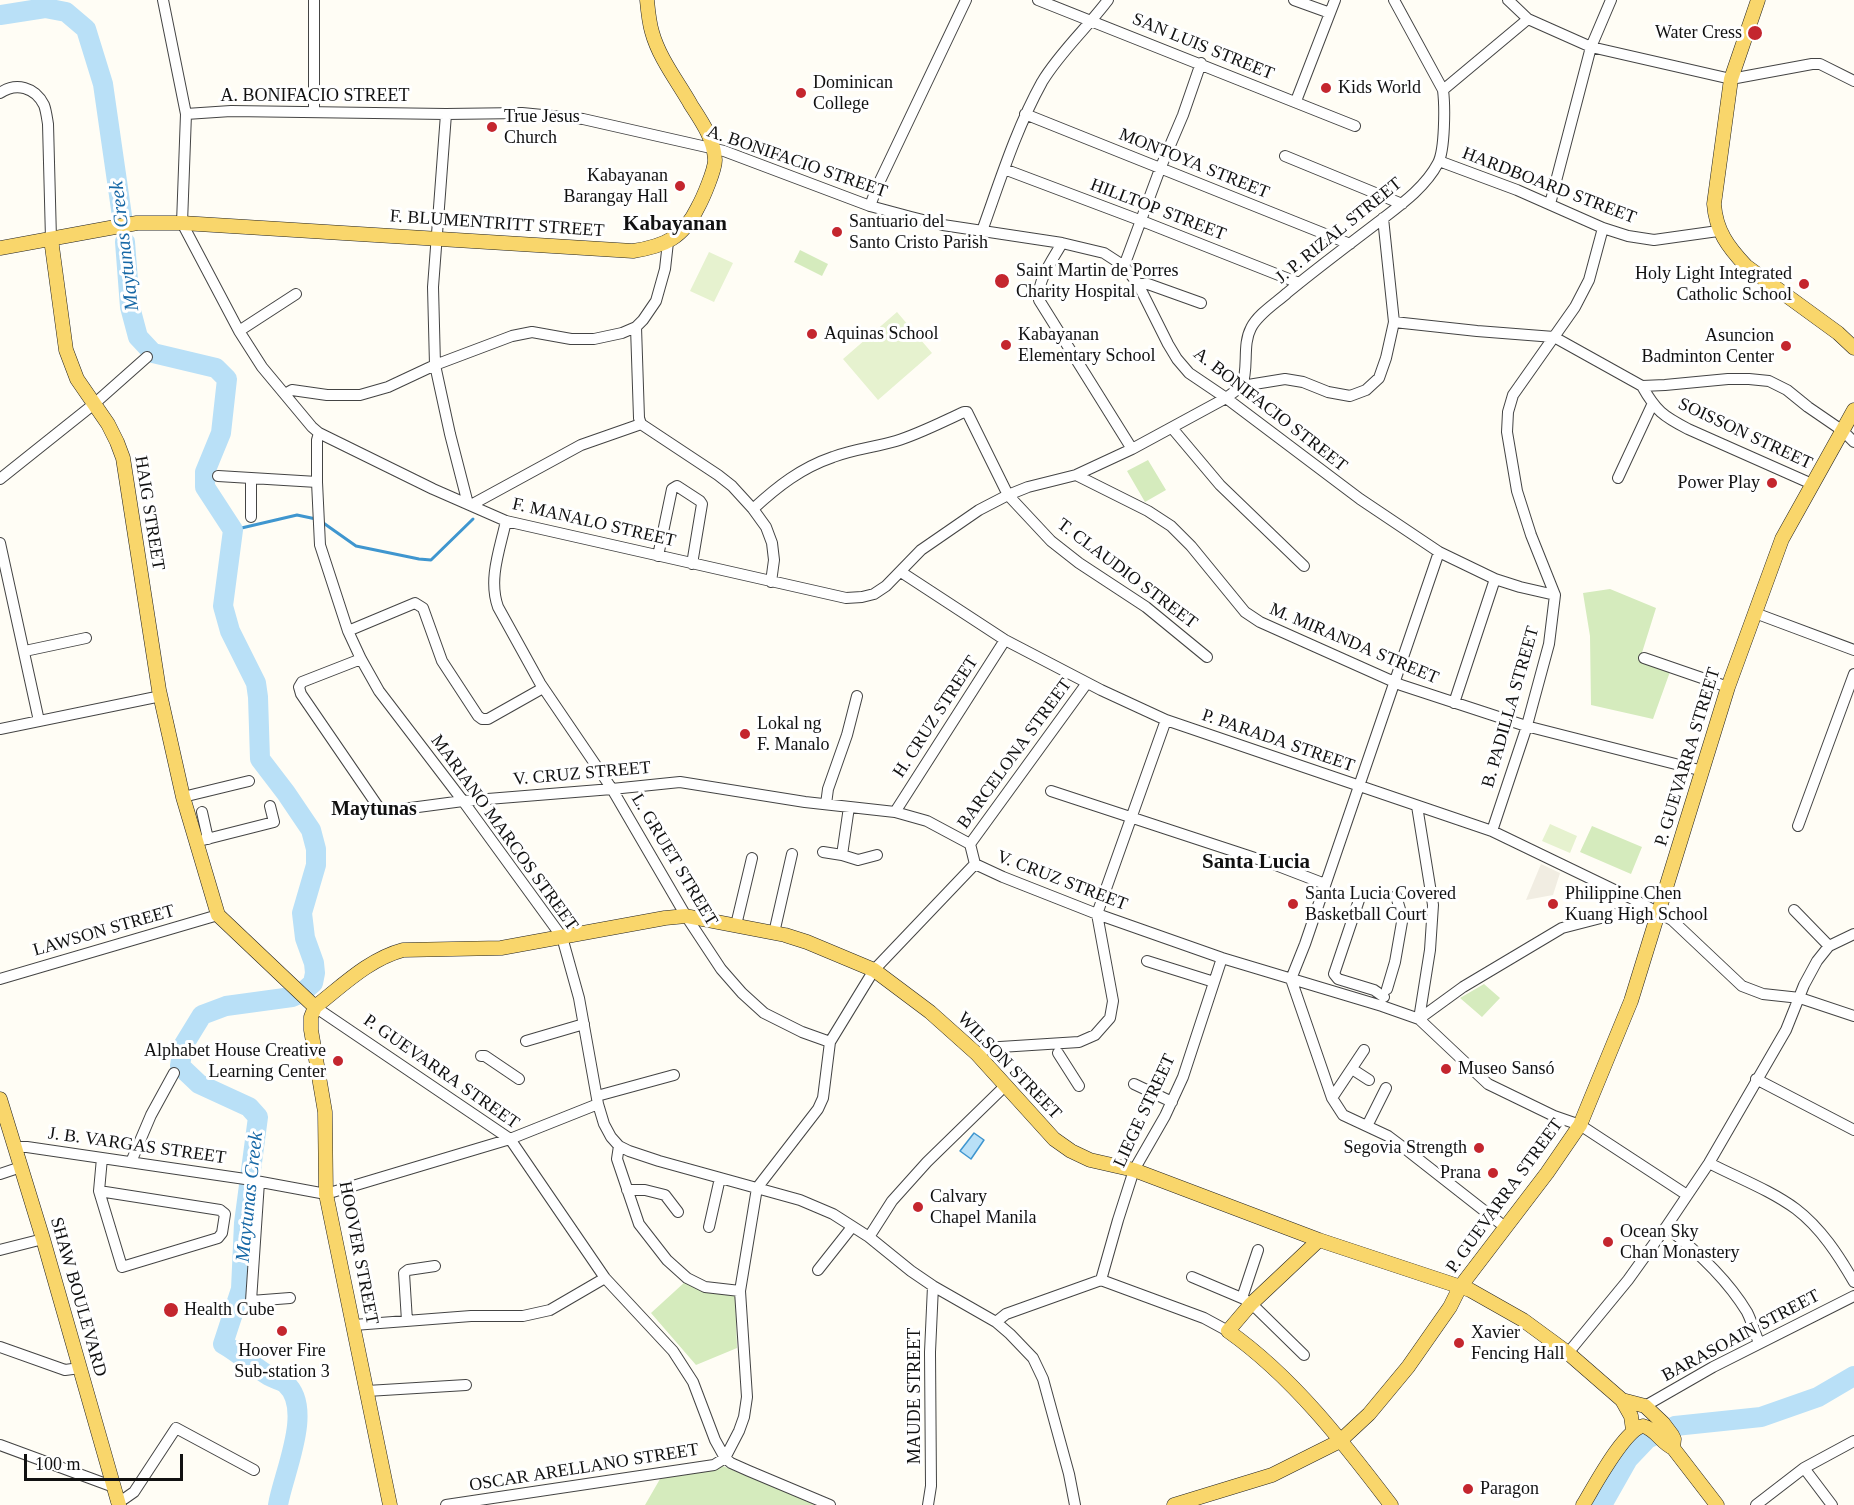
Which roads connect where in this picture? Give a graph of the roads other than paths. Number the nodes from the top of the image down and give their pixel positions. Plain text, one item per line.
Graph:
1 (163, 0) edge
2 (314, 0) edge
3 (647, 0) edge
4 (966, 0) edge
5 (1038, 0) edge
6 (1108, 0) edge
7 (1294, 0) edge
8 (1335, 0) edge
9 (1394, 0) edge
10 (1508, 0) edge
11 (1611, 0) edge
12 (1758, 0) edge
13 (1330, 13) junction
14 (1528, 18) junction
15 (1092, 20) junction
16 (1591, 47) junction
17 (1201, 63) junction
18 (1731, 79) junction
19 (1854, 81) edge
20 (1443, 90) junction
21 (0, 93) edge
22 (1296, 101) junction
23 (314, 112) junction
24 (186, 114) junction
25 (446, 114) junction
26 (1025, 114) junction
27 (1355, 126) dead end
28 (712, 148) junction
29 (1285, 156) dead end
30 (1439, 161) junction
31 (1004, 169) junction
32 (1160, 169) junction
33 (1402, 204) junction
34 (1550, 204) junction
35 (870, 206) junction
36 (1383, 218) junction
37 (1142, 221) junction
38 (182, 223) junction
39 (1603, 228) junction
40 (982, 231) junction
41 (1718, 231) junction
42 (51, 239) junction
43 (436, 239) junction
44 (668, 242) junction
45 (1062, 243) junction
46 (1350, 244) junction
47 (0, 248) edge
48 (1124, 266) junction
49 (1299, 283) junction
50 (1138, 284) junction
51 (296, 294) dead end
52 (1201, 303) dead end
53 (1394, 322) junction
54 (636, 327) junction
55 (239, 331) junction
56 (1554, 337) junction
57 (1853, 345) edge
58 (147, 357) dead end
59 (435, 365) junction
60 (1242, 386) junction
61 (1642, 386) junction
62 (285, 394) junction
63 (1226, 398) junction
64 (94, 404) junction
65 (1652, 405) junction
66 (1854, 410) edge
67 (641, 424) junction
68 (1172, 428) junction
69 (1843, 431) junction
70 (319, 433) junction
71 (1854, 442) edge
72 (1132, 449) junction
73 (1076, 475) junction
74 (218, 476) dead end
75 (1618, 478) dead end
76 (0, 479) edge
77 (252, 479) junction
78 (317, 482) junction
79 (1812, 484) junction
80 (1008, 495) junction
81 (469, 504) junction
82 (753, 509) junction
83 (251, 517) dead end
84 (506, 521) junction
85 (0, 543) edge
86 (1439, 552) junction
87 (658, 556) junction
88 (692, 564) junction
89 (1304, 567) dead end
90 (901, 572) junction
91 (1495, 579) junction
92 (771, 582) junction
93 (1555, 595) junction
94 (1755, 613) junction
95 (348, 631) junction
96 (86, 638) dead end
97 (1005, 640) junction
98 (1854, 650) edge
99 (25, 651) junction
100 (1207, 657) dead end
101 (1644, 658) dead end
102 (361, 659) junction
103 (1854, 674) edge
104 (1087, 683) junction
105 (1395, 683) junction
106 (1728, 687) junction
107 (543, 688) junction
108 (161, 696) junction
109 (857, 696) dead end
110 (1454, 703) junction
111 (1166, 720) junction
112 (39, 721) junction
113 (1526, 726) junction
114 (0, 729) edge
115 (1703, 771) junction
116 (249, 781) dead end
117 (1359, 786) junction
118 (612, 789) junction
119 (1051, 791) dead end
120 (183, 797) junction
121 (463, 801) junction
122 (828, 804) junction
123 (270, 806) dead end
124 (1417, 806) junction
125 (849, 807) junction
126 (202, 812) dead end
127 (895, 812) junction
128 (1132, 817) junction
129 (1798, 826) dead end
130 (1492, 831) junction
131 (202, 840) junction
132 (970, 844) junction
133 (824, 852) dead end
134 (792, 854) dead end
135 (842, 855) junction
136 (877, 855) dead end
137 (752, 858) dead end
138 (975, 864) junction
139 (1325, 884) junction
140 (1396, 896) dead end
141 (1359, 900) dead end
142 (1640, 903) junction
143 (1794, 910) dead end
144 (1659, 912) junction
145 (1097, 914) junction
146 (218, 915) junction
147 (686, 916) junction
148 (736, 925) junction
149 (774, 933) junction
150 (1854, 934) edge
151 (562, 937) junction
152 (1829, 946) junction
153 (1222, 958) junction
154 (1147, 961) dead end
155 (874, 970) junction
156 (0, 979) edge
157 (1291, 979) junction
158 (1214, 982) junction
159 (1800, 998) junction
160 (310, 1003) junction
161 (1854, 1016) edge
162 (1419, 1019) junction
163 (584, 1024) junction
164 (526, 1041) dead end
165 (830, 1042) junction
166 (1364, 1050) dead end
167 (1058, 1053) dead end
168 (977, 1054) junction
169 (481, 1056) dead end
170 (1352, 1069) junction
171 (174, 1073) dead end
172 (674, 1075) dead end
173 (519, 1079) dead end
174 (1756, 1079) junction
175 (1369, 1080) dead end
176 (1134, 1084) dead end
177 (1006, 1085) junction
178 (1079, 1086) dead end
179 (1386, 1088) dead end
180 (1332, 1098) junction
181 (597, 1100) junction
182 (0, 1101) edge
183 (1172, 1102) junction
184 (1367, 1125) junction
185 (1580, 1125) junction
186 (1854, 1131) edge
187 (510, 1139) junction
188 (619, 1146) junction
189 (14, 1147) junction
190 (102, 1158) junction
191 (131, 1162) junction
192 (1709, 1163) junction
193 (21, 1167) junction
194 (1134, 1170) junction
195 (0, 1174) edge
196 (720, 1178) junction
197 (253, 1181) junction
198 (757, 1188) junction
199 (627, 1190) junction
200 (99, 1191) junction
201 (326, 1194) junction
202 (1687, 1195) junction
203 (678, 1212) dead end
204 (709, 1227) dead end
205 (852, 1227) junction
206 (1504, 1227) junction
207 (1666, 1227) junction
208 (868, 1237) junction
209 (43, 1239) junction
210 (1319, 1240) junction
211 (1258, 1250) dead end
212 (0, 1251) edge
213 (435, 1266) dead end
214 (818, 1270) dead end
215 (1192, 1277) dead end
216 (604, 1278) junction
217 (1101, 1280) junction
218 (1854, 1282) edge
219 (933, 1286) junction
220 (1460, 1287) junction
221 (740, 1291) junction
222 (1854, 1296) edge
223 (290, 1299) dead end
224 (1247, 1301) junction
225 (407, 1321) junction
226 (996, 1322) junction
227 (354, 1325) junction
228 (1228, 1331) junction
229 (1759, 1343) junction
230 (0, 1347) edge
231 (1568, 1353) junction
232 (1304, 1355) dead end
233 (80, 1368) junction
234 (466, 1385) dead end
235 (367, 1391) junction
236 (1622, 1400) junction
237 (1645, 1406) junction
238 (1657, 1426) junction
239 (1633, 1430) junction
240 (1340, 1441) junction
241 (1854, 1441) edge
242 (0, 1445) edge
243 (725, 1458) junction
244 (1804, 1468) junction
245 (254, 1470) dead end
246 (117, 1497) edge
247 (390, 1505) edge
248 (447, 1505) edge
249 (830, 1505) edge
250 (928, 1505) edge
251 (1075, 1505) edge
252 (1174, 1505) edge
253 (1391, 1505) edge
254 (1584, 1505) edge
255 (1717, 1505) edge
256 (1756, 1505) edge
257 (1832, 1505) edge

1 - 24 street, F. MANALO STREET
2 - 23 street
3 - 28 main road, F. BLUMENTRITT STREET
4 - 35 street
5 - 15 street, SAN LUIS STREET
6 - 15 street
7 - 13 street
8 - 13 street
9 - 20 street, J. P. RIZAL STREET
10 - 14 street
11 - 16 street
12 - 18 main road
13 - 22 street
14 - 16 street
14 - 20 street
15 - 17 street, SAN LUIS STREET
15 - 26 street
16 - 18 street
16 - 34 street
17 - 22 street, SAN LUIS STREET
17 - 32 street
18 - 19 street
18 - 41 main road
20 - 30 street, J. P. RIZAL STREET
21 - 42 street, HAIG STREET
22 - 27 street, SAN LUIS STREET
23 - 24 street, A. BONIFACIO STREET
23 - 25 street, A. BONIFACIO STREET
24 - 38 street, F. MANALO STREET
25 - 28 street, A. BONIFACIO STREET
25 - 43 street
26 - 31 street
26 - 32 street, MONTOYA STREET
28 - 35 street, A. BONIFACIO STREET
28 - 44 main road, F. BLUMENTRITT STREET
29 - 33 street
30 - 33 street, J. P. RIZAL STREET
30 - 34 street, HARDBOARD STREET
31 - 37 street, HILLTOP STREET
31 - 40 street
32 - 37 street
32 - 46 street, MONTOYA STREET
33 - 36 street, J. P. RIZAL STREET
34 - 39 street, HARDBOARD STREET
35 - 40 street, A. BONIFACIO STREET
36 - 46 street, J. P. RIZAL STREET
36 - 53 street
37 - 48 street
37 - 49 street, HILLTOP STREET
38 - 42 main road, F. BLUMENTRITT STREET
38 - 43 main road, F. BLUMENTRITT STREET
38 - 55 street, F. MANALO STREET
39 - 41 street, HARDBOARD STREET
39 - 56 street, B. PADILLA STREET
40 - 45 street, A. BONIFACIO STREET
41 - 57 main road
42 - 47 main road, F. BLUMENTRITT STREET
42 - 64 main road, HAIG STREET
43 - 44 main road, F. BLUMENTRITT STREET
43 - 59 street
44 - 54 street
45 - 48 street, A. BONIFACIO STREET
45 - 72 street
46 - 49 street, J. P. RIZAL STREET
48 - 50 street, A. BONIFACIO STREET
49 - 60 street, J. P. RIZAL STREET
50 - 52 street
50 - 63 street, A. BONIFACIO STREET
51 - 55 street
53 - 56 street
53 - 60 street
54 - 59 street
54 - 67 street
55 - 62 street, F. MANALO STREET
56 - 61 street
56 - 93 street, B. PADILLA STREET
58 - 64 street
59 - 62 street
59 - 81 street
60 - 63 street, F. MANALO STREET
61 - 65 street, SOISSON STREET
61 - 69 street
62 - 70 street, F. MANALO STREET
63 - 68 street, F. MANALO STREET
63 - 86 street, A. BONIFACIO STREET
64 - 76 street
64 - 108 main road, HAIG STREET
65 - 75 street
65 - 79 street, SOISSON STREET
66 - 69 main road, P. GUEVARRA STREET
67 - 81 street
67 - 82 street
68 - 72 street, F. MANALO STREET
68 - 89 street
69 - 71 street
69 - 79 main road, P. GUEVARRA STREET
70 - 78 street, MARIANO MARCOS STREET
70 - 81 street, F. MANALO STREET
72 - 73 street, F. MANALO STREET
73 - 80 street, F. MANALO STREET
73 - 105 street, M. MIRANDA STREET
74 - 77 street
77 - 78 street
77 - 83 street
78 - 95 street, MARIANO MARCOS STREET
79 - 94 main road, P. GUEVARRA STREET
80 - 82 street, T. CLAUDIO STREET
80 - 90 street, F. MANALO STREET
80 - 100 street, T. CLAUDIO STREET
81 - 84 street, F. MANALO STREET
82 - 92 street
84 - 87 street, F. MANALO STREET
84 - 107 street, L. GRUET STREET
85 - 99 street
86 - 91 street, A. BONIFACIO STREET
86 - 105 street
87 - 88 street, F. MANALO STREET
87 - 88 street
88 - 92 street, F. MANALO STREET
90 - 92 street, F. MANALO STREET
90 - 97 street, P. PARADA STREET
91 - 93 street, A. BONIFACIO STREET
91 - 110 street
93 - 113 street, B. PADILLA STREET
94 - 98 street
94 - 106 main road, P. GUEVARRA STREET
95 - 102 street, MARIANO MARCOS STREET
95 - 107 street
96 - 99 street
97 - 104 street, P. PARADA STREET
97 - 127 street, H. CRUZ STREET
99 - 112 street
101 - 106 street
102 - 121 street, MARIANO MARCOS STREET
102 - 121 street, V. CRUZ STREET
103 - 129 street
104 - 111 street, P. PARADA STREET
104 - 132 street, BARCELONA STREET
105 - 110 street, M. MIRANDA STREET
105 - 117 street
106 - 115 main road, P. GUEVARRA STREET
107 - 118 street, L. GRUET STREET
108 - 112 street
108 - 120 main road, HAIG STREET
109 - 122 street
110 - 113 street, M. MIRANDA STREET
111 - 117 street, P. PARADA STREET
111 - 128 street
112 - 114 street
113 - 115 street, M. MIRANDA STREET
113 - 130 street, B. PADILLA STREET
115 - 144 main road, P. GUEVARRA STREET
116 - 120 street
117 - 124 street, P. PARADA STREET
117 - 139 street
118 - 121 street, V. CRUZ STREET
118 - 122 street, V. CRUZ STREET
118 - 147 street, L. GRUET STREET
119 - 128 street
120 - 131 main road, HAIG STREET
121 - 151 street, MARIANO MARCOS STREET
122 - 125 street, V. CRUZ STREET
123 - 131 street
124 - 130 street, P. PARADA STREET
124 - 162 street
125 - 127 street, V. CRUZ STREET
125 - 135 street
126 - 131 street
127 - 132 street, V. CRUZ STREET
128 - 139 street
128 - 145 street
130 - 142 street, P. PARADA STREET
131 - 146 main road, HAIG STREET
132 - 138 street, V. CRUZ STREET
133 - 135 street
134 - 149 street
135 - 136 street
137 - 148 street
138 - 145 street, V. CRUZ STREET
138 - 155 street
139 - 157 street
140 - 141 street
142 - 144 street, P. PARADA STREET
142 - 162 street
143 - 152 street
144 - 159 street, P. PARADA STREET
144 - 185 main road, P. GUEVARRA STREET
145 - 153 street, V. CRUZ STREET
145 - 168 street
146 - 156 street, LAWSON STREET
146 - 160 main road, P. GUEVARRA STREET
147 - 148 main road, WILSON STREET
147 - 151 main road, WILSON STREET
147 - 165 street, L. GRUET STREET
148 - 149 main road, WILSON STREET
149 - 155 main road, WILSON STREET
150 - 152 street
151 - 160 main road, WILSON STREET
151 - 163 street, MARIANO MARCOS STREET
152 - 159 street
153 - 157 street, V. CRUZ STREET
153 - 158 street, LIEGE STREET
154 - 158 street
155 - 165 street
155 - 168 main road, WILSON STREET
157 - 162 street, V. CRUZ STREET
157 - 180 street
158 - 183 street, LIEGE STREET
159 - 161 street, P. PARADA STREET
159 - 174 street
160 - 187 street, P. GUEVARRA STREET
160 - 201 main road, HOOVER STREET
162 - 185 street, V. CRUZ STREET
163 - 164 street
163 - 181 street, MARIANO MARCOS STREET
165 - 198 street
166 - 170 street
167 - 178 street
168 - 177 main road, WILSON STREET
169 - 173 street
170 - 175 street
170 - 180 street
171 - 191 street
172 - 181 street
174 - 186 street
174 - 192 street
176 - 183 street
177 - 194 main road, WILSON STREET
177 - 208 street
179 - 184 street
180 - 184 street
181 - 187 street
181 - 188 street, MARIANO MARCOS STREET
182 - 189 main road, SHAW BOULEVARD
183 - 194 street, LIEGE STREET
184 - 206 street
185 - 202 street, V. CRUZ STREET
185 - 206 main road, P. GUEVARRA STREET
187 - 201 street
187 - 216 street, P. GUEVARRA STREET
188 - 196 street
188 - 199 street
189 - 190 street, J. B. VARGAS STREET
189 - 193 main road, SHAW BOULEVARD
190 - 191 street, J. B. VARGAS STREET
190 - 200 street
191 - 197 street, J. B. VARGAS STREET
192 - 202 street
192 - 218 street
193 - 195 street
193 - 209 main road, SHAW BOULEVARD
194 - 210 main road, WILSON STREET
194 - 217 street, LIEGE STREET
196 - 198 street
196 - 204 street
197 - 201 street, J. B. VARGAS STREET
197 - 223 street
198 - 205 street
198 - 221 street
199 - 203 street
199 - 221 street
200 - 200 street
201 - 227 main road, HOOVER STREET
202 - 207 street
205 - 208 street
205 - 214 street
206 - 220 main road, P. GUEVARRA STREET
207 - 229 street
207 - 231 street
208 - 219 street
209 - 212 street
209 - 233 main road, SHAW BOULEVARD
210 - 220 main road, WILSON STREET
210 - 224 main road
211 - 224 street
213 - 225 street
215 - 224 street
216 - 225 street
216 - 243 street, P. GUEVARRA STREET
217 - 226 street
217 - 228 street
219 - 226 street
219 - 250 street, MAUDE STREET
220 - 231 main road, WILSON STREET
220 - 240 main road, P. GUEVARRA STREET
221 - 243 street
222 - 229 street, BARASOAIN STREET
224 - 228 main road
224 - 232 street
225 - 227 street
226 - 251 street
227 - 235 main road, HOOVER STREET
228 - 240 main road
229 - 237 street, BARASOAIN STREET
230 - 233 street
231 - 236 main road, WILSON STREET
233 - 246 main road, SHAW BOULEVARD
234 - 235 street
235 - 247 main road, HOOVER STREET
236 - 237 main road, WILSON STREET
236 - 239 main road, WILSON STREET
237 - 238 main road, WILSON STREET
238 - 239 main road
238 - 255 main road, WILSON STREET
239 - 254 main road
240 - 252 main road, P. GUEVARRA STREET
240 - 253 main road
241 - 244 street
242 - 246 street
243 - 248 street, OSCAR ARELLANO STREET
243 - 249 street
244 - 256 street
244 - 257 street
245 - 246 street

